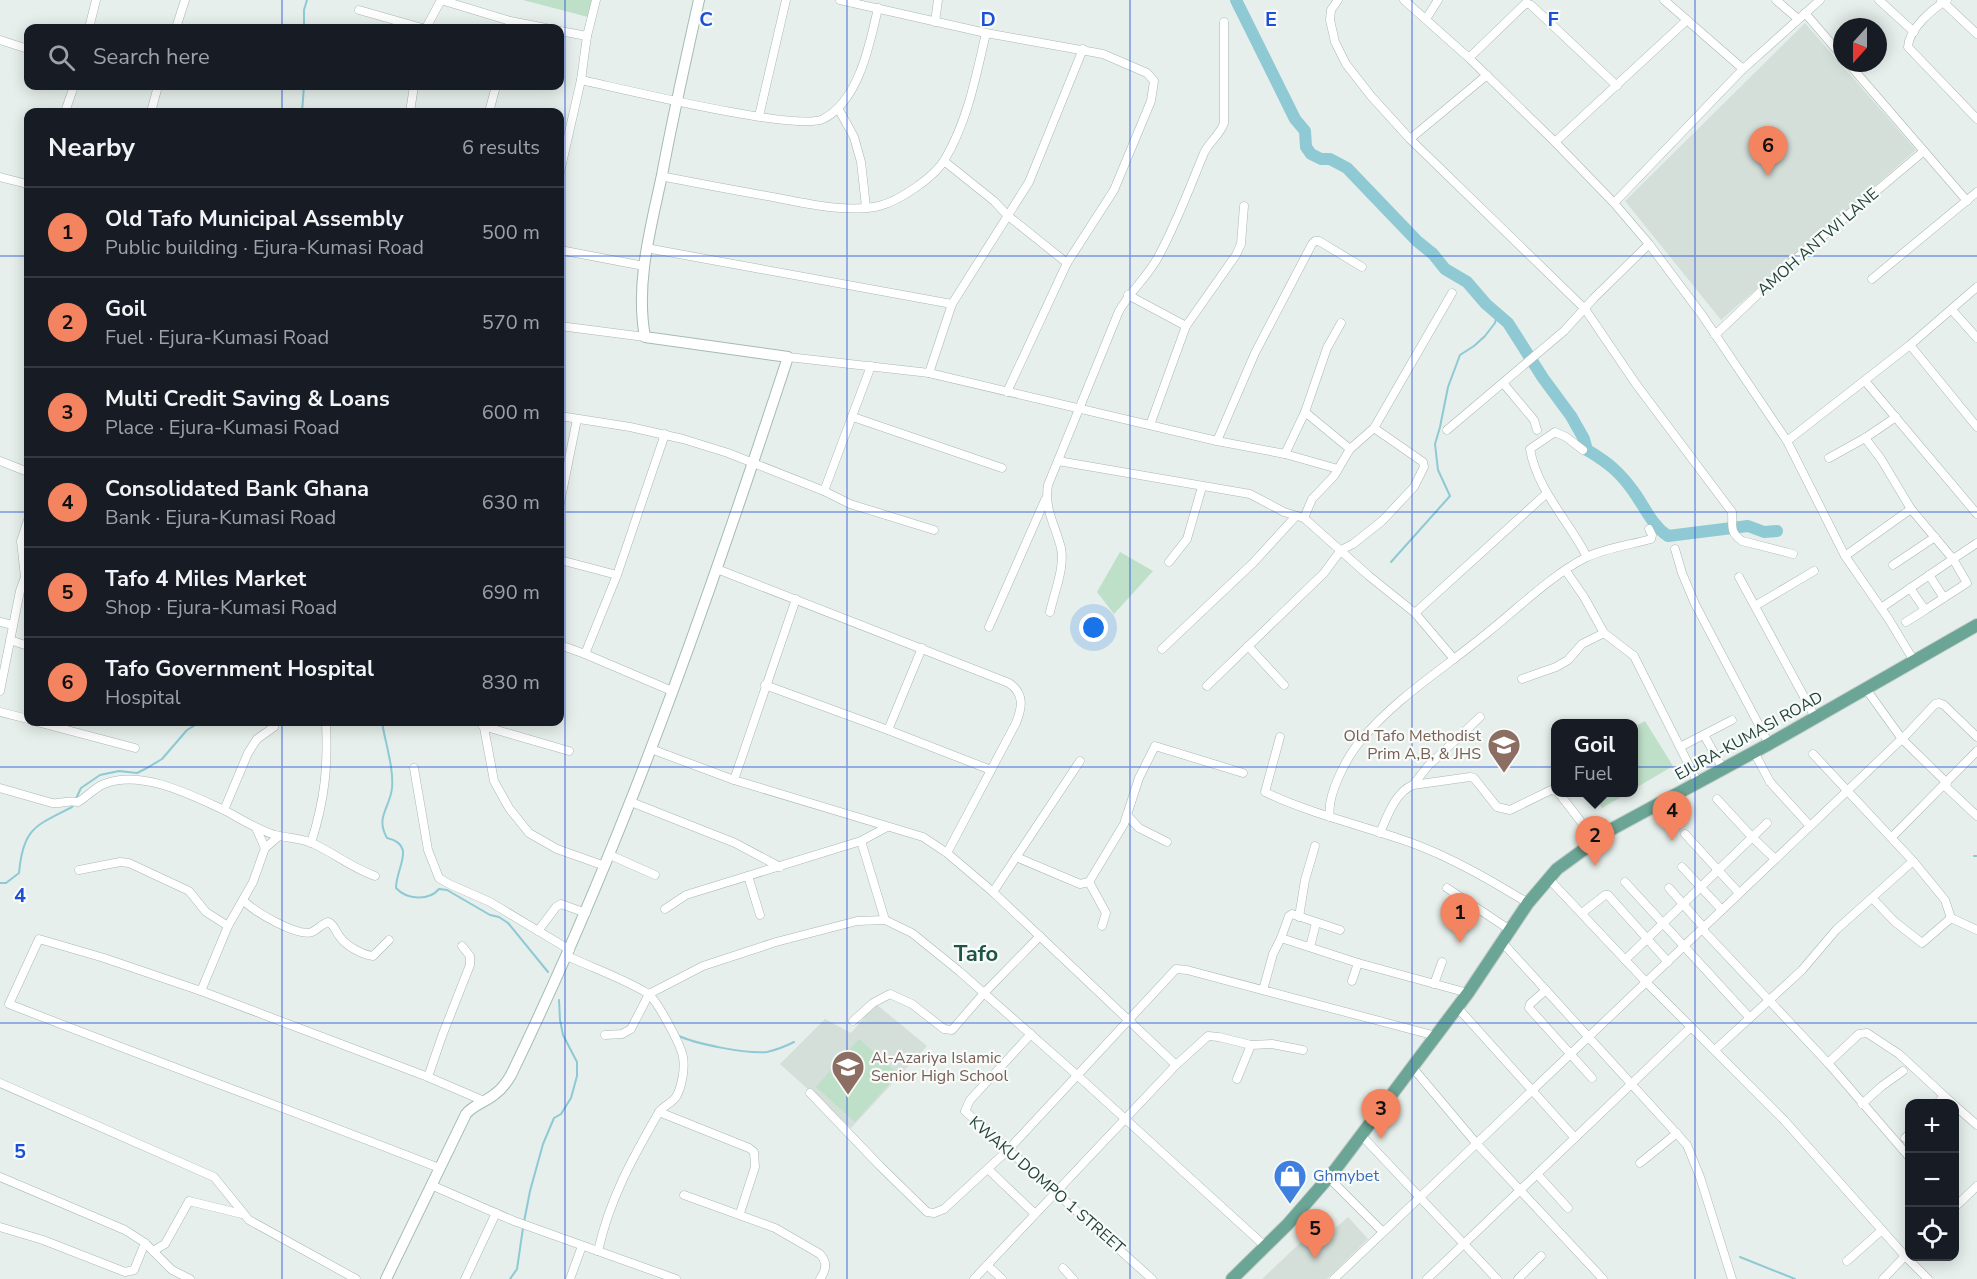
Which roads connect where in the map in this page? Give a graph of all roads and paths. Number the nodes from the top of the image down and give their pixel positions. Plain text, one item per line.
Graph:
1 (96, 0) edge
2 (185, 0) edge
3 (441, 0) edge
4 (596, 0) edge
5 (699, 0) edge
6 (786, 0) edge
7 (840, 0) edge
8 (938, 0) edge
9 (1338, 0) edge
10 (1404, 0) edge
11 (1438, 0) edge
12 (1664, 0) edge
13 (1776, 0) edge
14 (1820, 0) edge
15 (1879, 0) edge
16 (1944, 1) edge
17 (878, 8) junction
18 (359, 10) dead end
19 (1801, 16) junction
20 (1426, 19) junction
21 (1687, 20) junction
22 (935, 22) junction
23 (1224, 22) dead end
24 (90, 24) edge
25 (177, 24) edge
26 (410, 24) edge
27 (426, 24) edge
28 (506, 24) edge
29 (564, 32) edge
30 (1914, 32) junction
31 (986, 33) junction
32 (1977, 34) edge
33 (587, 36) junction
34 (0, 40) edge
35 (1833, 47) edge
36 (24, 48) edge
37 (1083, 49) junction
38 (1469, 58) junction
39 (1743, 69) junction
40 (1856, 72) edge
41 (1487, 75) junction
42 (581, 80) junction
43 (1617, 86) junction
44 (73, 90) edge
45 (157, 90) edge
46 (413, 90) edge
47 (495, 90) edge
48 (676, 100) junction
49 (66, 108) edge
50 (152, 108) edge
51 (411, 108) edge
52 (490, 108) edge
53 (838, 108) junction
54 (1975, 114) edge
55 (759, 116) junction
56 (1410, 139) junction
57 (1555, 142) junction
58 (1924, 151) junction
59 (564, 154) edge
60 (944, 161) junction
61 (661, 176) junction
62 (0, 177) edge
63 (23, 183) dead end
64 (1977, 192) edge
65 (1967, 201) junction
66 (1614, 203) junction
67 (1244, 206) dead end
68 (866, 207) junction
69 (1007, 215) junction
70 (1648, 244) junction
71 (646, 248) junction
72 (564, 251) edge
73 (1067, 263) junction
74 (644, 266) junction
75 (1362, 267) dead end
76 (1872, 279) dead end
77 (1977, 287) edge
78 (1452, 292) dead end
79 (1128, 295) junction
80 (952, 304) junction
81 (1585, 309) junction
82 (1952, 310) junction
83 (1341, 323) dead end
84 (1186, 326) junction
85 (564, 327) edge
86 (1714, 335) junction
87 (645, 337) junction
88 (1977, 338) edge
89 (1910, 345) junction
90 (788, 357) junction
91 (871, 366) junction
92 (929, 374) junction
93 (1864, 381) junction
94 (1503, 383) junction
95 (1007, 392) junction
96 (1078, 408) junction
97 (1305, 412) junction
98 (564, 417) edge
99 (853, 417) junction
100 (1896, 417) junction
101 (577, 419) junction
102 (1150, 425) junction
103 (1977, 427) edge
104 (1374, 428) junction
105 (1448, 430) dead end
106 (1537, 430) dead end
107 (666, 434) junction
108 (1865, 438) junction
109 (1217, 441) junction
110 (1787, 441) junction
111 (1350, 449) junction
112 (1584, 450) dead end
113 (1285, 454) junction
114 (1829, 458) dead end
115 (0, 461) edge
116 (1058, 461) junction
117 (753, 463) junction
118 (1002, 468) dead end
119 (1338, 469) junction
120 (24, 470) edge
121 (564, 483) edge
122 (1202, 487) junction
123 (824, 491) junction
124 (1547, 493) junction
125 (1046, 498) junction
126 (1911, 509) junction
127 (1977, 513) edge
128 (1300, 517) junction
129 (1649, 529) dead end
130 (934, 530) dead end
131 (24, 532) edge
132 (1935, 537) junction
133 (1977, 543) edge
134 (1675, 549) dead end
135 (1341, 550) junction
136 (1793, 554) dead end
137 (1845, 556) junction
138 (1587, 557) junction
139 (1953, 559) junction
140 (24, 560) edge
141 (564, 561) edge
142 (1169, 562) dead end
143 (1893, 565) dead end
144 (717, 569) junction
145 (1566, 571) junction
146 (1814, 571) dead end
147 (617, 575) junction
148 (1929, 575) junction
149 (1739, 577) dead end
150 (24, 588) edge
151 (1910, 588) junction
152 (1944, 598) junction
153 (796, 599) junction
154 (1755, 606) junction
155 (1881, 608) junction
156 (1925, 610) junction
157 (1050, 612) dead end
158 (1415, 614) junction
159 (0, 622) edge
160 (1905, 622) dead end
161 (13, 625) junction
162 (1977, 625) edge
163 (989, 627) dead end
164 (1604, 633) junction
165 (10, 640) junction
166 (24, 645) edge
167 (564, 646) edge
168 (1248, 646) junction
169 (922, 648) junction
170 (1162, 649) dead end
171 (585, 654) junction
172 (1454, 659) junction
173 (1914, 661) junction
174 (1522, 679) dead end
175 (765, 685) junction
176 (1284, 685) dead end
177 (1207, 686) dead end
178 (1866, 689) junction
179 (0, 691) edge
180 (672, 692) junction
181 (0, 711) edge
182 (1480, 717) dead end
183 (1815, 717) junction
184 (24, 718) edge
185 (1732, 720) dead end
186 (52, 726) edge
187 (326, 726) edge
188 (483, 726) edge
189 (489, 726) edge
190 (274, 727) dead end
191 (888, 730) junction
192 (1704, 735) junction
193 (1977, 736) edge
194 (1280, 737) dead end
195 (1902, 739) junction
196 (1769, 744) junction
197 (1680, 747) junction
198 (135, 748) dead end
199 (651, 748) junction
200 (569, 751) dead end
201 (1977, 751) edge
202 (1754, 752) junction
203 (1813, 754) dead end
204 (1080, 761) dead end
205 (414, 768) dead end
206 (1723, 769) junction
207 (991, 770) junction
208 (1243, 773) dead end
209 (734, 780) junction
210 (1698, 783) junction
211 (1946, 784) junction
212 (1413, 785) junction
213 (0, 788) edge
214 (1551, 790) edge
215 (1848, 790) junction
216 (1561, 797) edge
217 (1717, 799) dead end
218 (631, 802) junction
219 (224, 810) junction
220 (1127, 815) junction
221 (1977, 816) edge
222 (1330, 818) junction
223 (1767, 823) dead end
224 (1810, 826) junction
225 (887, 827) junction
226 (256, 828) junction
227 (1380, 833) junction
228 (1685, 834) dead end
229 (279, 836) junction
230 (1752, 837) junction
231 (1892, 837) junction
232 (1595, 840) junction
233 (861, 841) junction
234 (1167, 842) dead end
235 (311, 843) junction
236 (1315, 846) dead end
237 (265, 848) junction
238 (948, 853) junction
239 (610, 855) junction
240 (1016, 857) junction
241 (1775, 859) junction
242 (1913, 861) junction
243 (605, 866) junction
244 (780, 867) junction
245 (1682, 867) dead end
246 (1718, 869) junction
247 (79, 870) dead end
248 (655, 875) dead end
249 (375, 876) dead end
250 (748, 876) junction
251 (1548, 878) junction
252 (1089, 882) junction
253 (1625, 882) dead end
254 (1701, 886) junction
255 (1447, 888) dead end
256 (1669, 888) dead end
257 (993, 892) junction
258 (1740, 893) junction
259 (1873, 899) junction
260 (244, 901) junction
261 (1528, 903) junction
262 (1682, 903) junction
263 (665, 909) dead end
264 (1722, 910) junction
265 (586, 912) junction
266 (1582, 914) junction
267 (760, 915) dead end
268 (1299, 917) junction
269 (1951, 918) junction
270 (885, 920) junction
271 (1663, 922) junction
272 (1317, 923) junction
273 (228, 926) junction
274 (1102, 926) dead end
275 (1703, 929) junction
276 (1340, 930) dead end
277 (1510, 930) junction
278 (1977, 930) edge
279 (538, 931) junction
280 (1040, 936) junction
281 (1281, 938) junction
282 (1646, 938) junction
283 (389, 940) dead end
284 (1502, 942) junction
285 (462, 946) dead end
286 (1685, 946) junction
287 (1310, 947) junction
288 (568, 953) junction
289 (1625, 960) junction
290 (1442, 962) dead end
291 (1668, 962) junction
292 (1358, 963) junction
293 (1352, 981) dead end
294 (1646, 982) junction
295 (1434, 984) junction
296 (1263, 990) junction
297 (1546, 990) junction
298 (201, 991) junction
299 (984, 993) junction
300 (1468, 993) junction
301 (649, 994) junction
302 (1769, 999) junction
303 (1457, 1007) junction
304 (1749, 1017) junction
305 (1130, 1020) junction
306 (853, 1021) dead end
307 (1691, 1027) junction
308 (1031, 1034) junction
309 (605, 1035) dead end
310 (1437, 1036) junction
311 (1589, 1037) junction
312 (1251, 1045) junction
313 (1303, 1050) dead end
314 (1715, 1050) junction
315 (1570, 1054) junction
316 (1828, 1063) junction
317 (1176, 1065) junction
318 (1413, 1068) junction
319 (1903, 1071) dead end
320 (1078, 1076) junction
321 (428, 1077) junction
322 (1592, 1077) dead end
323 (1237, 1079) dead end
324 (0, 1083) edge
325 (1633, 1083) junction
326 (1533, 1090) junction
327 (810, 1093) dead end
328 (1944, 1096) junction
329 (1941, 1099) edge
330 (1948, 1099) edge
331 (484, 1101) junction
332 (1863, 1104) junction
333 (1959, 1109) edge
334 (659, 1112) junction
335 (1124, 1120) junction
336 (1977, 1125) edge
337 (1677, 1133) junction
338 (1362, 1136) junction
339 (1575, 1138) junction
340 (1476, 1143) junction
341 (1007, 1151) junction
342 (1906, 1153) edge
343 (1640, 1164) dead end
344 (439, 1168) junction
345 (988, 1169) junction
346 (1537, 1174) junction
347 (0, 1177) edge
348 (1329, 1178) junction
349 (431, 1185) junction
350 (1977, 1186) edge
351 (1520, 1191) junction
352 (1056, 1192) junction
353 (684, 1195) dead end
354 (1420, 1197) junction
355 (1959, 1202) edge
356 (1568, 1208) dead end
357 (496, 1213) junction
358 (242, 1214) junction
359 (740, 1214) junction
360 (1035, 1214) junction
361 (0, 1227) edge
362 (1882, 1230) junction
363 (1383, 1232) junction
364 (146, 1243) junction
365 (1465, 1243) junction
366 (582, 1246) junction
367 (1266, 1246) junction
368 (153, 1251) junction
369 (598, 1251) junction
370 (1905, 1251) edge
371 (1905, 1255) edge
372 (1541, 1256) dead end
373 (1847, 1261) dead end
374 (1913, 1261) edge
375 (987, 1265) junction
376 (1063, 1268) dead end
377 (172, 1270) junction
378 (658, 1276) edge
379 (390, 1278) edge
380 (1602, 1278) edge
381 (168, 1279) edge
382 (190, 1279) edge
383 (356, 1279) edge
384 (465, 1279) edge
385 (570, 1279) edge
386 (676, 1279) edge
387 (820, 1279) edge
388 (974, 1279) edge
389 (1002, 1279) edge
390 (1073, 1279) edge
391 (1152, 1279) edge
392 (1232, 1279) edge
393 (1334, 1279) edge
394 (1427, 1279) edge
395 (1497, 1279) edge
396 (1518, 1279) edge
397 (1732, 1279) edge
398 (1884, 1279) edge
399 (1928, 1279) edge

1 - 24 street
2 - 25 street
3 - 27 street
3 - 28 street
4 - 33 street
5 - 48 street
6 - 55 street
7 - 17 street
8 - 22 street
9 - 56 street
10 - 20 street
11 - 20 street
12 - 21 street
13 - 19 street
14 - 19 street
15 - 30 street
16 - 30 street
16 - 32 street
17 - 22 street
17 - 53 street
18 - 26 street
19 - 35 street
19 - 39 street
20 - 38 street
21 - 39 street
21 - 43 street
22 - 31 street
23 - 79 street
29 - 33 street
30 - 54 street
31 - 37 street
31 - 60 street
33 - 42 street
34 - 36 street
37 - 69 street
37 - 73 street
38 - 41 street
38 - 43 street
39 - 66 street
40 - 58 street
41 - 56 street
41 - 57 street
42 - 48 street
42 - 59 street
43 - 57 street
44 - 49 street
45 - 50 street
46 - 51 street
47 - 52 street
48 - 55 street
48 - 61 street
53 - 55 street
53 - 68 street
56 - 81 street
57 - 66 street
58 - 65 street
58 - 86 street, AMOH ANTWI LANE
60 - 68 street
60 - 69 street
61 - 68 street
61 - 71 street
62 - 63 street
64 - 65 street
65 - 76 street
66 - 70 street
67 - 84 street
69 - 73 street
69 - 80 street
70 - 81 street
70 - 86 street
71 - 74 street
71 - 80 street
72 - 74 street
73 - 95 street
74 - 87 street
75 - 109 street
77 - 82 street
78 - 104 street
79 - 84 street
79 - 96 street
80 - 92 street
81 - 94 street
81 - 136 street
82 - 88 street
82 - 89 street
83 - 97 street
84 - 102 street
85 - 87 street
86 - 110 street
87 - 90 street
89 - 93 street
89 - 103 street
90 - 91 street
90 - 117 street
91 - 92 street
91 - 99 street
92 - 95 street
93 - 100 street
93 - 110 street
94 - 105 street
94 - 106 street
95 - 96 street
96 - 102 street
96 - 116 street
97 - 111 street
97 - 113 street
98 - 101 street
99 - 118 street
99 - 123 street
100 - 108 street
100 - 127 street
101 - 107 street
101 - 121 street
102 - 109 street
104 - 111 street
104 - 135 street
107 - 117 street
107 - 147 street
108 - 114 street
108 - 126 street
109 - 113 street
110 - 137 street
111 - 119 street
112 - 124 street
113 - 119 street
115 - 120 street
116 - 122 street
116 - 125 street
117 - 123 street
117 - 144 street
119 - 128 street
122 - 128 street
122 - 142 street
123 - 130 street
124 - 138 street
124 - 158 street
125 - 157 street
125 - 163 street
126 - 132 street
126 - 137 street
128 - 135 street
128 - 170 street
129 - 138 street
131 - 140 street
132 - 139 street
132 - 143 street
133 - 139 street
134 - 196 street
135 - 158 street
135 - 168 street
137 - 155 street
138 - 145 street
139 - 148 street
139 - 152 street
141 - 147 street
144 - 153 street
144 - 180 street
145 - 164 street
145 - 172 street
146 - 154 street
147 - 171 street
148 - 151 street
148 - 152 street
149 - 154 street
150 - 161 street
151 - 155 street
151 - 156 street
152 - 156 street
153 - 169 street
153 - 175 street
154 - 183 street
155 - 173 street
156 - 160 street
158 - 172 street
159 - 161 street
161 - 165 street
162 - 173 main road, EJURA-KUMASI ROAD
164 - 174 street
164 - 197 street
165 - 166 street
165 - 179 street
167 - 171 street
168 - 176 street
168 - 177 street
169 - 191 street
169 - 207 street
171 - 180 street
172 - 222 street
173 - 178 main road, EJURA-KUMASI ROAD
175 - 191 street
175 - 209 street
178 - 183 main road, EJURA-KUMASI ROAD
178 - 195 street
180 - 199 street
181 - 184 street
182 - 212 street
183 - 196 main road, EJURA-KUMASI ROAD
185 - 192 street
186 - 198 street
187 - 235 street
188 - 243 street
189 - 200 street
190 - 219 street
191 - 207 street
192 - 197 street
192 - 206 street
193 - 195 street
194 - 222 street
195 - 211 street
195 - 215 street
196 - 202 main road, EJURA-KUMASI ROAD
197 - 210 street
199 - 209 street
199 - 218 street
201 - 211 street
202 - 206 main road, EJURA-KUMASI ROAD
202 - 224 street
203 - 215 street
204 - 240 street
205 - 279 street
206 - 210 main road, EJURA-KUMASI ROAD
207 - 238 street
208 - 220 street
209 - 225 street
210 - 232 main road, EJURA-KUMASI ROAD
211 - 221 street
211 - 231 street
212 - 214 street
212 - 227 street
213 - 219 street
215 - 224 street
215 - 231 street
216 - 232 street
217 - 230 street
218 - 239 street
218 - 244 street
219 - 226 street
220 - 234 street
220 - 252 street
222 - 227 street
223 - 230 street
224 - 241 street
225 - 233 street
225 - 238 street
226 - 229 street
226 - 237 street
227 - 261 street
228 - 246 street
229 - 235 street
229 - 237 street
230 - 241 street
230 - 246 street
231 - 242 street
232 - 251 main road, EJURA-KUMASI ROAD
233 - 244 street
233 - 270 street
235 - 249 street
236 - 268 street
237 - 260 street
238 - 257 street
239 - 243 street
239 - 248 street
240 - 252 street
240 - 257 street
241 - 258 street
242 - 259 street
242 - 269 street
243 - 265 street
244 - 250 street
245 - 254 street
246 - 254 street
246 - 258 street
247 - 273 street
250 - 263 street
250 - 267 street
251 - 261 main road, EJURA-KUMASI ROAD
251 - 266 street
252 - 274 street
253 - 271 street
254 - 262 street
254 - 264 street
255 - 277 street
256 - 262 street
257 - 280 street
258 - 264 street
259 - 269 street
259 - 302 street
260 - 273 street
260 - 283 street
261 - 277 main road, EJURA-KUMASI ROAD
262 - 271 street
262 - 275 street
264 - 275 street
265 - 279 street
265 - 288 street
266 - 282 street
266 - 289 street
268 - 272 street
268 - 281 street
269 - 278 street
270 - 299 street
270 - 301 street
271 - 282 street
271 - 286 street
272 - 276 street
272 - 287 street
273 - 298 street
275 - 286 street
275 - 302 street
277 - 284 main road, EJURA-KUMASI ROAD
279 - 288 street
280 - 299 street
280 - 305 street
281 - 287 street
281 - 296 street
282 - 289 street
282 - 291 street
284 - 297 street
284 - 300 main road, EJURA-KUMASI ROAD
285 - 321 street
286 - 291 street
286 - 304 street
287 - 292 street
288 - 301 street
288 - 331 street
289 - 294 street
290 - 295 street
291 - 294 street
292 - 293 street
292 - 295 street
294 - 307 street
294 - 311 street
295 - 300 street
296 - 305 street
296 - 310 street
297 - 311 street
297 - 315 street
298 - 321 street
298 - 344 street
299 - 306 street
299 - 308 street
300 - 303 main road, EJURA-KUMASI ROAD
301 - 309 street
301 - 334 street
302 - 304 street
302 - 316 street
303 - 310 main road, EJURA-KUMASI ROAD
303 - 326 street
304 - 314 street
305 - 317 street
305 - 320 street
307 - 314 street
307 - 325 street
308 - 320 street
308 - 341 street, KWAKU DOMPO 1 STREET
310 - 318 main road, EJURA-KUMASI ROAD
311 - 315 street
311 - 325 street
312 - 313 street
312 - 317 street
312 - 323 street
314 - 362 street
315 - 322 street
315 - 326 street
316 - 328 street
316 - 332 street
317 - 335 street
318 - 338 main road, EJURA-KUMASI ROAD
318 - 340 street
319 - 332 street
320 - 335 street
320 - 341 street
321 - 331 street
324 - 358 street
325 - 337 street
325 - 339 street
326 - 339 street
326 - 340 street
327 - 345 street
328 - 329 street
328 - 330 street
331 - 344 street
332 - 342 street
333 - 336 street
334 - 359 street
334 - 369 street
335 - 352 street
335 - 367 street
337 - 343 street
337 - 397 street
338 - 348 main road, EJURA-KUMASI ROAD
338 - 354 street
339 - 346 street
340 - 351 street
340 - 354 street
341 - 345 street
341 - 352 street, KWAKU DOMPO 1 STREET
344 - 349 street
345 - 360 street
346 - 351 street
346 - 356 street
347 - 364 street
348 - 363 street
348 - 367 main road, EJURA-KUMASI ROAD
349 - 357 street
349 - 379 street
350 - 355 street
351 - 365 street
351 - 380 street
352 - 360 street
352 - 391 street, KWAKU DOMPO 1 STREET
353 - 359 street
354 - 363 street
354 - 365 street
357 - 366 street
357 - 384 street
358 - 368 street
358 - 383 street
359 - 387 street
360 - 375 street
361 - 364 street
362 - 370 street
362 - 373 street
363 - 393 street
364 - 368 street
365 - 394 street
365 - 395 street
366 - 369 street
366 - 385 street
367 - 392 main road, EJURA-KUMASI ROAD
368 - 377 street
369 - 378 street
371 - 398 street
372 - 396 street
374 - 399 street
375 - 388 street
375 - 389 street
376 - 390 street
377 - 381 street
377 - 382 street
378 - 386 street

